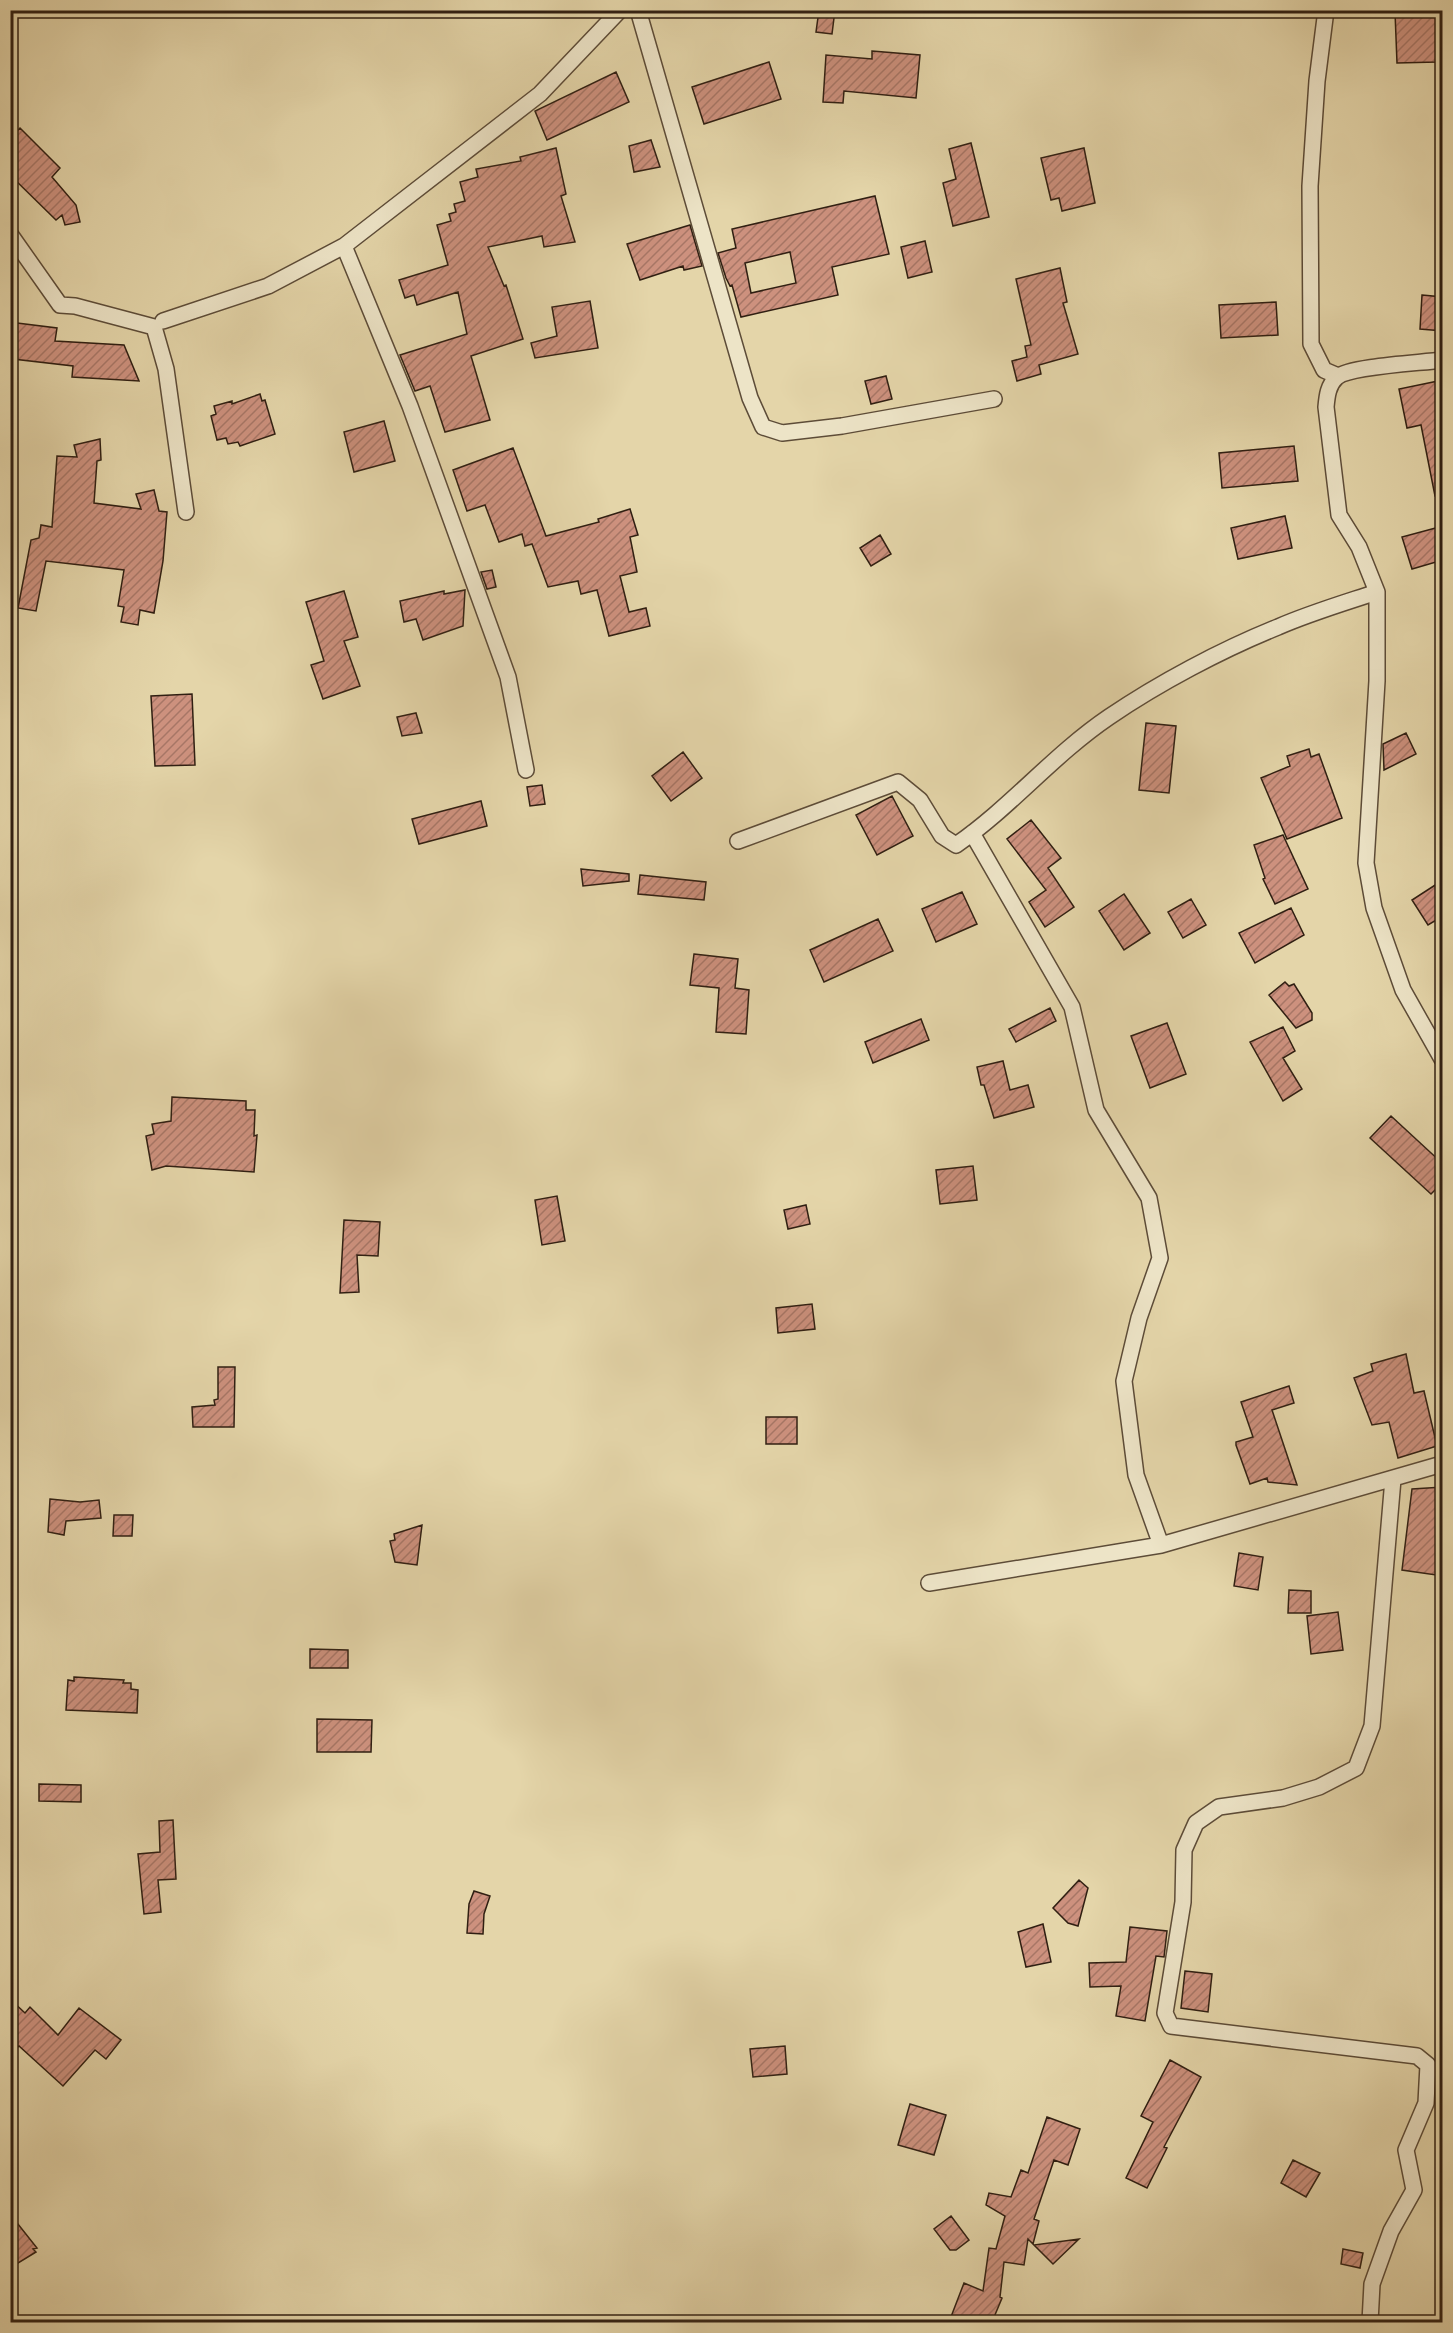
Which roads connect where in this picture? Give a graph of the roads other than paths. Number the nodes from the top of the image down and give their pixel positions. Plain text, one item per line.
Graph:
1 (620, 10) edge
2 (638, 10) edge
3 (1326, 10) edge
4 (10, 234) edge
5 (344, 246) junction
6 (163, 321) dead end
7 (1443, 360) edge
8 (1338, 376) junction
9 (994, 399) dead end
10 (186, 512) dead end
11 (1377, 592) junction
12 (526, 770) dead end
13 (972, 833) junction
14 (738, 841) dead end
15 (1443, 1059) edge
16 (1443, 1464) edge
17 (1393, 1479) junction
18 (1161, 1545) junction
19 (929, 1582) dead end
20 (1370, 2322) edge

1 - 5 street
2 - 9 street
3 - 8 street
4 - 10 street
5 - 6 street
5 - 12 street
7 - 8 street
8 - 11 street
11 - 13 street
11 - 15 street
13 - 14 street
13 - 18 street
16 - 17 street
17 - 18 street
17 - 20 street
18 - 19 street

